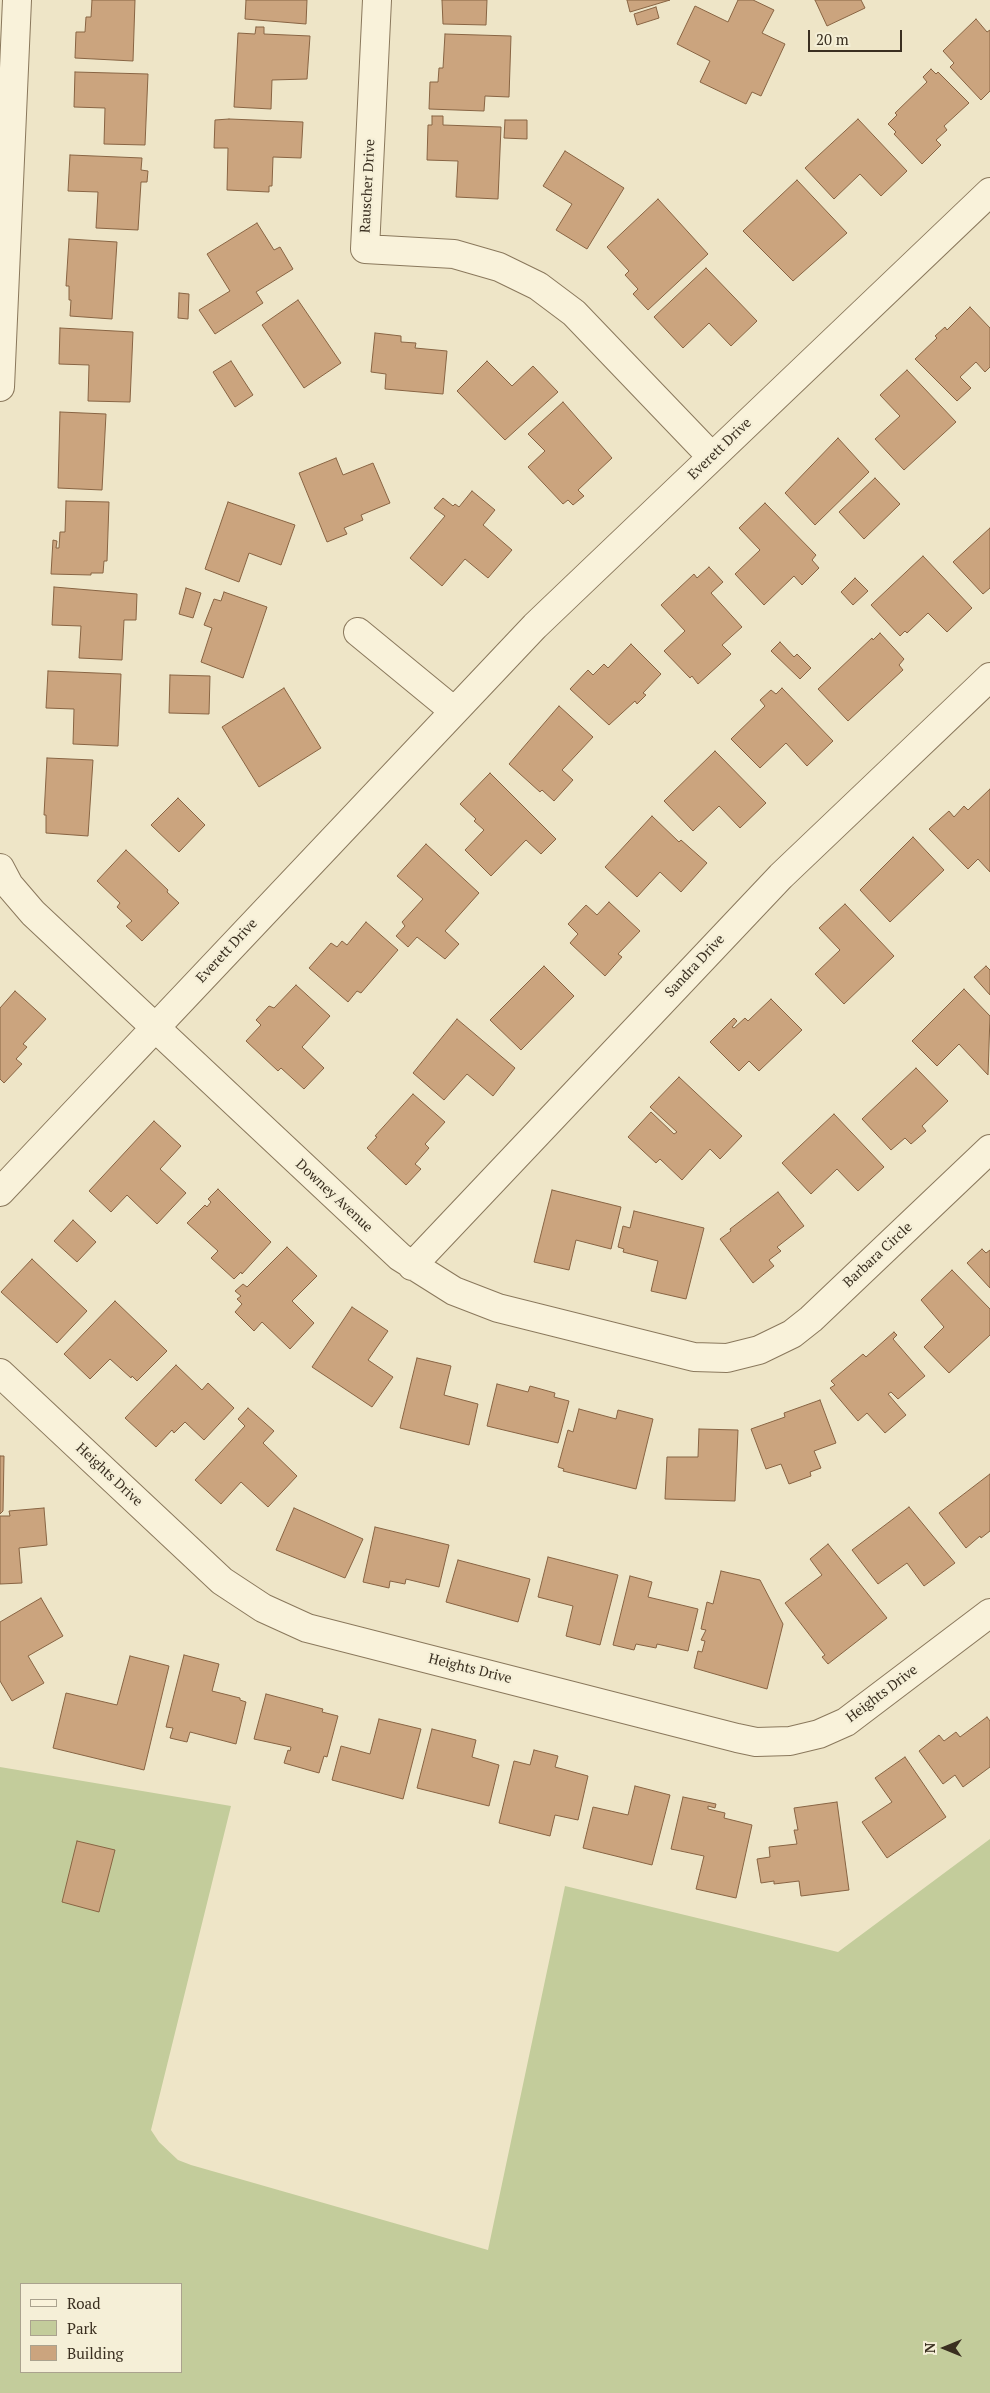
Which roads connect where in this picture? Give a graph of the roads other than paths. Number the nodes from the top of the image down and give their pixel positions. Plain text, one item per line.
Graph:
1 (18, 0) edge
2 (377, 0) edge
3 (990, 192) edge
4 (0, 387) edge
5 (712, 457) junction
6 (358, 632) dead end
7 (990, 677) edge
8 (454, 711) junction
9 (0, 868) edge
10 (155, 1027) junction
11 (990, 1149) edge
12 (0, 1192) edge
13 (412, 1266) junction
14 (760, 1350) joint
15 (0, 1373) edge
16 (990, 1613) edge

1 - 4 street
2 - 5 street, Rauscher Drive
3 - 5 street, Everett Drive
5 - 8 street, Everett Drive
6 - 8 street
7 - 13 street, Sandra Drive
8 - 10 street, Everett Drive
9 - 10 street, Downey Avenue
10 - 12 street, Everett Drive
10 - 13 street, Downey Avenue
11 - 14 street, Barbara Circle
13 - 14 street, Downey Avenue
15 - 16 street, Heights Drive

